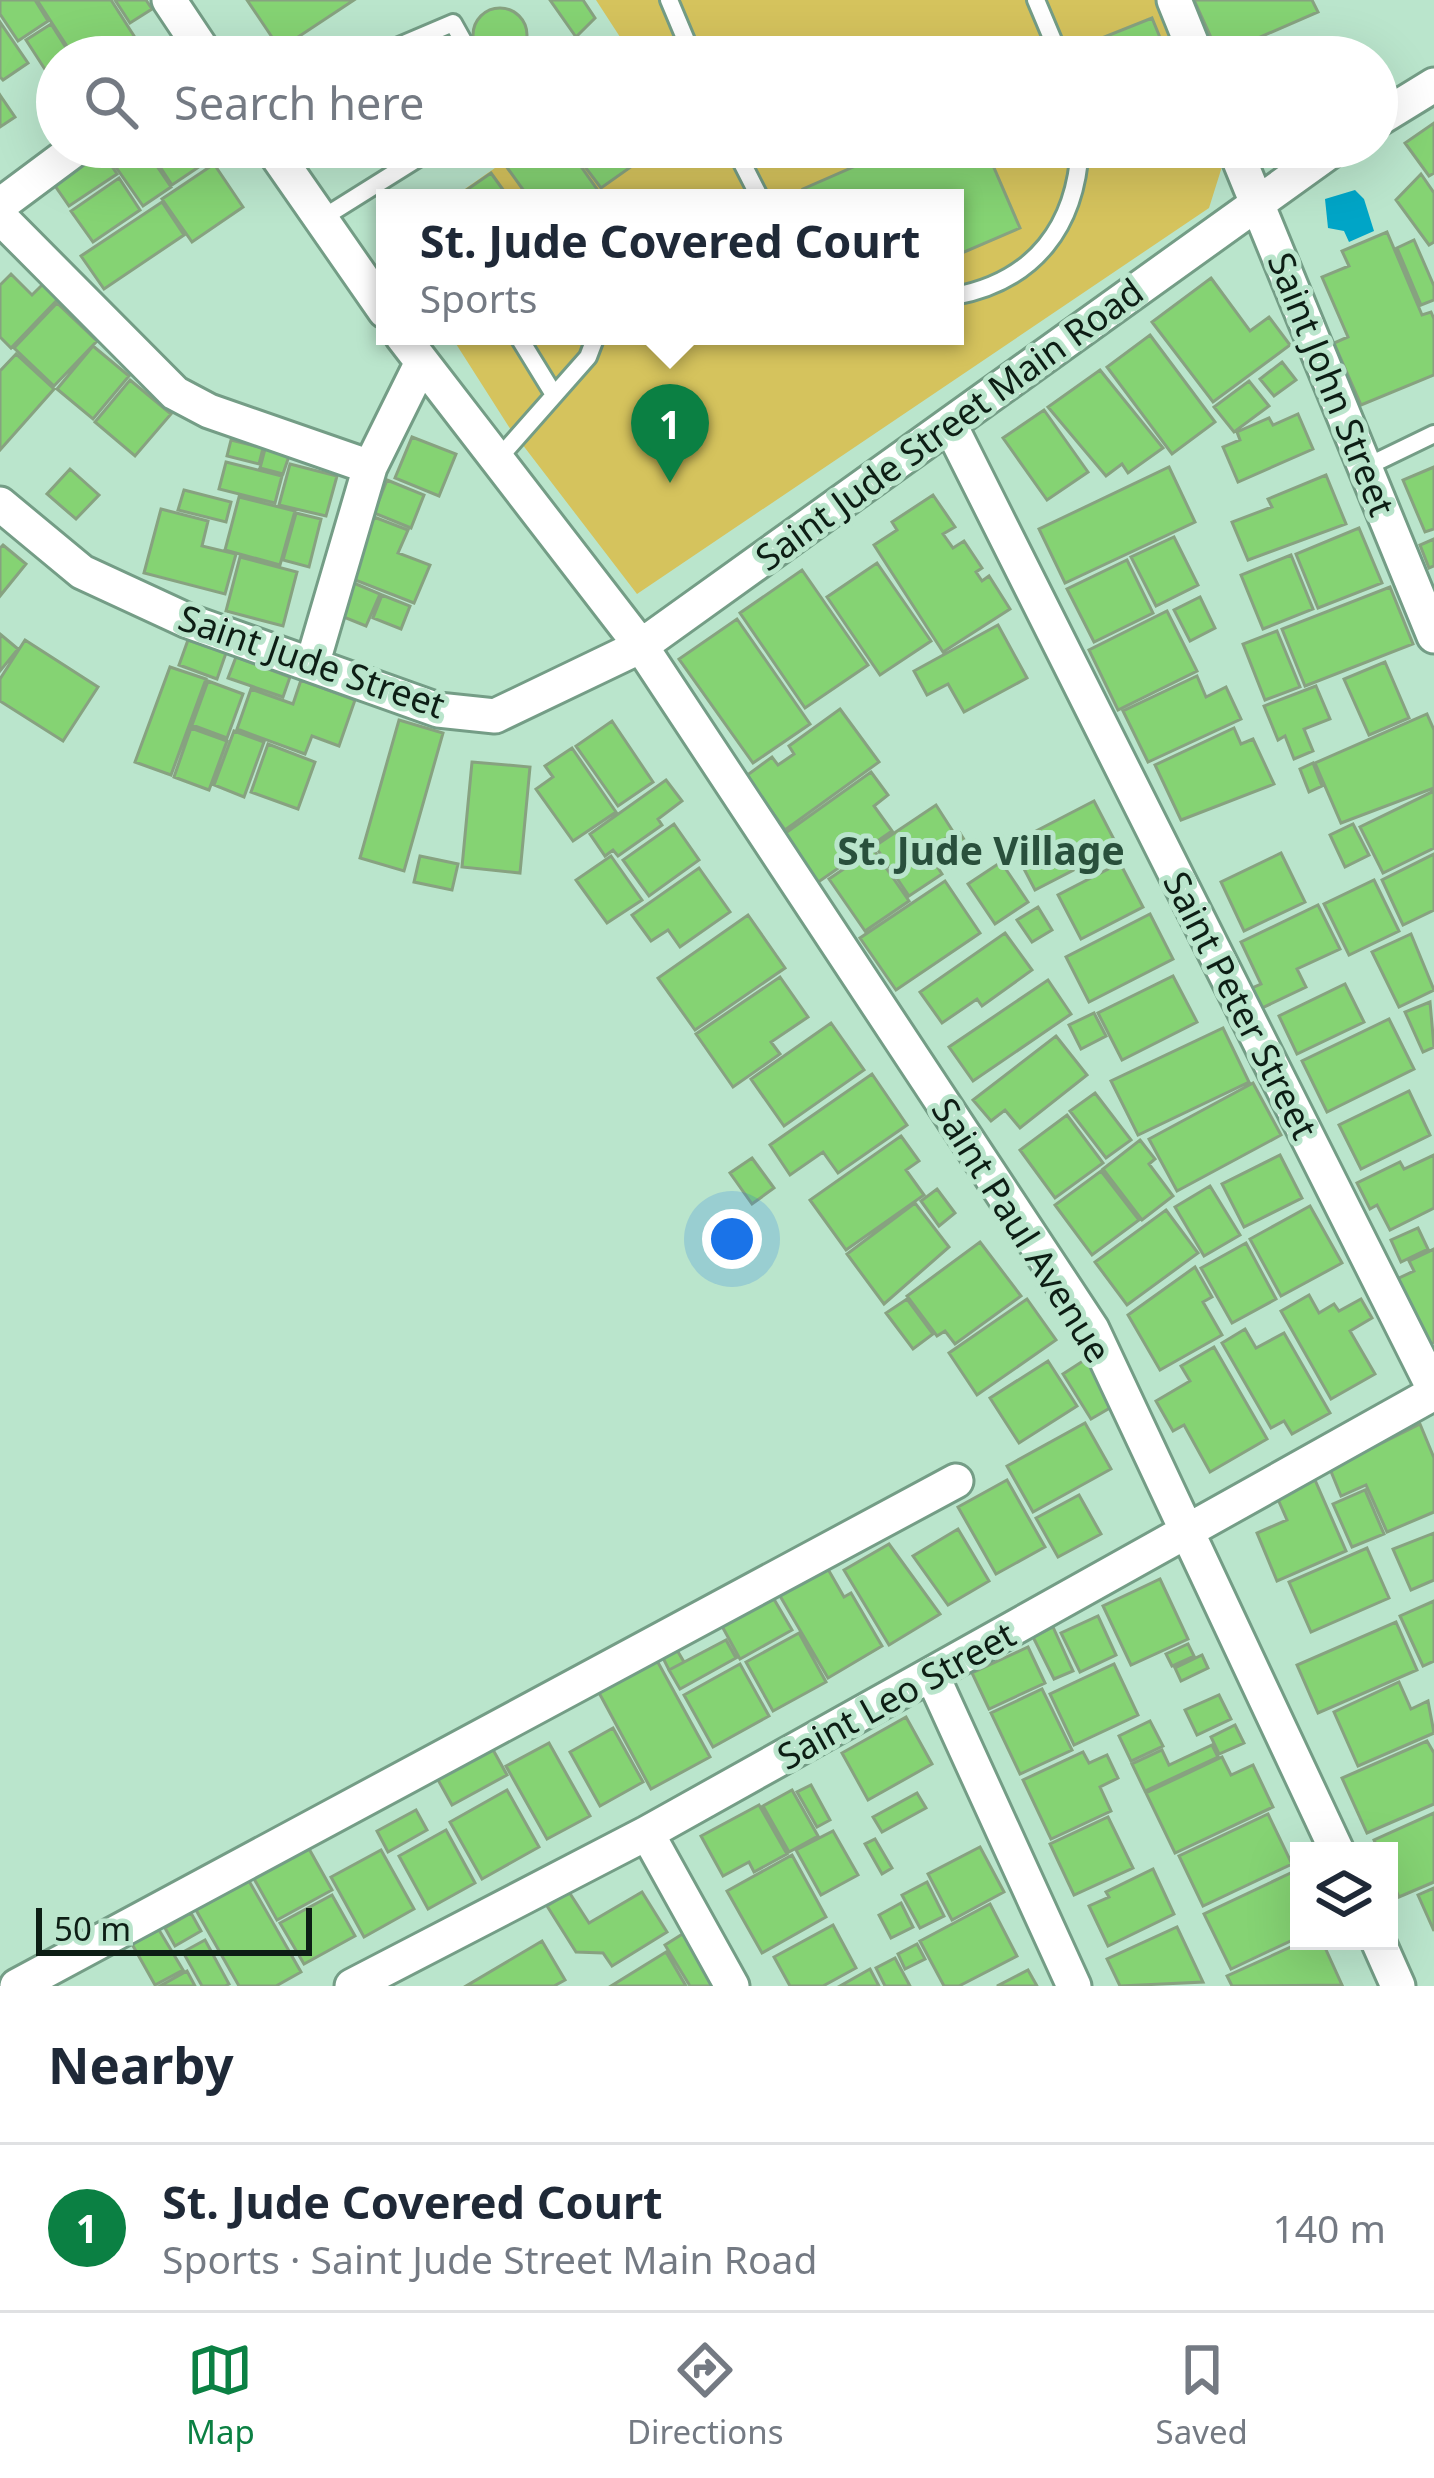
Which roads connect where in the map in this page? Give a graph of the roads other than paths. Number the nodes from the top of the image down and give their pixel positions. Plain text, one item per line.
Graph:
1 (169, 0) edge
2 (669, 0) edge
3 (1036, 0) edge
4 (1174, 0) edge
5 (191, 36) edge
6 (422, 36) edge
7 (460, 36) edge
8 (684, 36) edge
9 (1051, 36) edge
10 (1189, 36) edge
11 (1434, 85) edge
12 (1398, 107) edge
13 (50, 168) edge
14 (286, 168) edge
15 (402, 168) edge
16 (1076, 168) edge
17 (1243, 168) edge
18 (1304, 168) edge
19 (1256, 199) junction
20 (0, 205) edge
21 (0, 217) edge
22 (321, 219) junction
23 (964, 293) edge
24 (376, 298) edge
25 (408, 345) edge
26 (524, 345) edge
27 (593, 345) edge
28 (422, 364) junction
29 (553, 393) junction
30 (951, 428) junction
31 (1434, 434) edge
32 (496, 460) junction
33 (1368, 466) junction
34 (370, 467) junction
35 (0, 505) edge
36 (1434, 636) edge
37 (641, 646) junction
38 (312, 665) junction
39 (1434, 1391) edge
40 (956, 1481) dead end
41 (1191, 1533) junction
42 (932, 1675) junction
43 (647, 1833) junction
44 (1333, 1842) edge
45 (1382, 1950) edge
46 (414, 1972) edge
47 (0, 1977) edge
48 (14, 1986) edge
49 (352, 1986) edge
50 (732, 1986) edge
51 (1074, 1986) edge
52 (1398, 1986) edge

1 - 5 street
2 - 8 lane
3 - 9 lane
4 - 10 street
6 - 7 lane
11 - 12 street
13 - 20 street
14 - 22 street
15 - 22 lane
16 - 23 lane
17 - 19 street, Saint John Street
18 - 19 street, Saint Jude Street Main Road
19 - 30 street, Saint Jude Street Main Road
19 - 33 street, Saint John Street
21 - 34 street
22 - 24 street
25 - 28 street, Saint Paul Avenue
26 - 29 lane
27 - 29 lane
28 - 32 street, Saint Paul Avenue
28 - 34 street
29 - 32 lane
30 - 37 street, Saint Jude Street Main Road
30 - 39 street, Saint Peter Street
31 - 33 lane
32 - 37 street, Saint Paul Avenue
33 - 36 street, Saint John Street
34 - 38 street
35 - 38 street, Saint Jude Street
37 - 38 street, Saint Jude Street
37 - 41 street, Saint Paul Avenue
39 - 41 street, Saint Leo Street
40 - 48 street
41 - 42 street, Saint Leo Street
41 - 44 street, Saint Paul Avenue
42 - 43 street, Saint Leo Street
42 - 51 street
43 - 46 street, Saint Leo Street
43 - 50 street
45 - 52 street
46 - 49 street, Saint Leo Street
47 - 48 street

